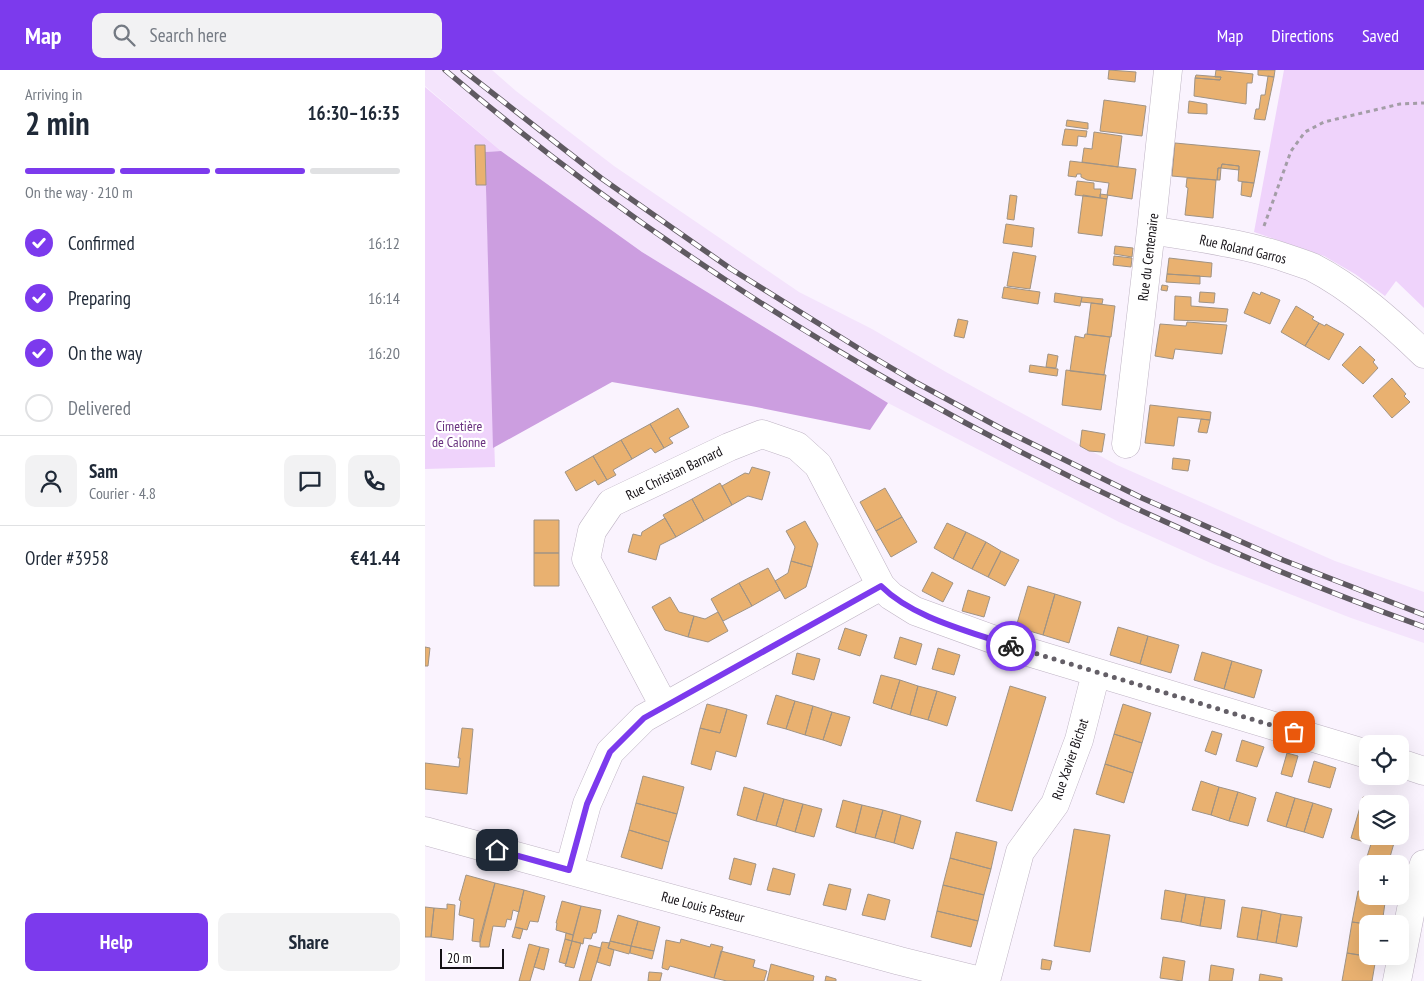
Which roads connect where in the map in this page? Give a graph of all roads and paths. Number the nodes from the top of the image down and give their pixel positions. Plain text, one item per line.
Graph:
1 (1168, 70) edge
2 (1424, 103) edge
3 (1151, 230) junction
4 (1256, 249) junction
5 (1424, 354) edge
6 (1126, 444) dead end
7 (881, 586) junction
8 (1096, 673) junction
9 (664, 706) junction
10 (1359, 752) edge
11 (1409, 766) edge
12 (1424, 770) edge
13 (425, 831) edge
14 (1424, 864) edge
15 (569, 870) junction
16 (981, 981) edge
17 (986, 981) edge
18 (1397, 981) edge

1 - 3 street, Rue du Centenaire
2 - 4 path
3 - 4 street, Rue Roland Garros
3 - 6 street, Rue du Centenaire
4 - 5 street, Rue Roland Garros
7 - 8 street
7 - 9 street
7 - 9 street, Rue Christian Barnard
8 - 10 street
8 - 17 street, Rue Xavier Bichat
9 - 15 street
11 - 12 street
13 - 15 street, Rue Louis Pasteur
14 - 18 street
15 - 16 street, Rue Louis Pasteur

